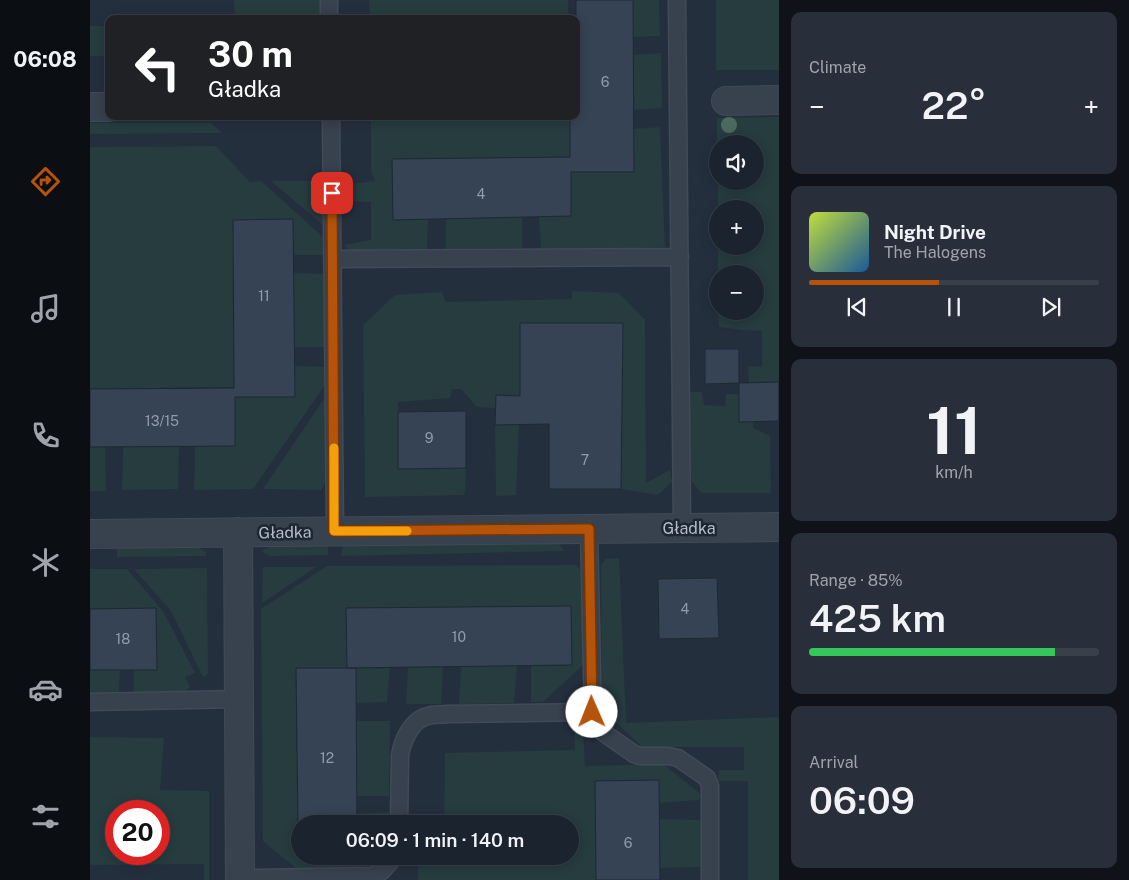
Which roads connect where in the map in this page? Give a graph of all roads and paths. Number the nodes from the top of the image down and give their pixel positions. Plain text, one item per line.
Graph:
1 (329, 0) edge
2 (677, 0) edge
3 (329, 15) edge
4 (779, 100) edge
5 (726, 101) dead end
6 (90, 107) edge
7 (105, 107) edge
8 (332, 120) edge
9 (680, 257) junction
10 (333, 259) junction
11 (779, 527) edge
12 (682, 528) junction
13 (589, 529) junction
14 (334, 531) junction
15 (238, 532) junction
16 (90, 534) edge
17 (239, 699) junction
18 (90, 702) edge
19 (592, 712) junction
20 (399, 815) edge
21 (387, 865) edge
22 (240, 879) edge
23 (710, 880) edge

1 - 3 lane
2 - 9 lane
4 - 5 street
6 - 7 street
8 - 10 lane
9 - 10 lane
9 - 12 lane
10 - 14 lane
11 - 12 street, Gładka
12 - 13 street, Gładka
13 - 14 street, Gładka
13 - 19 lane
14 - 15 street, Gładka
15 - 16 street, Gładka
15 - 17 street
17 - 18 lane
17 - 22 street
19 - 20 lane
19 - 23 lane
21 - 22 lane

